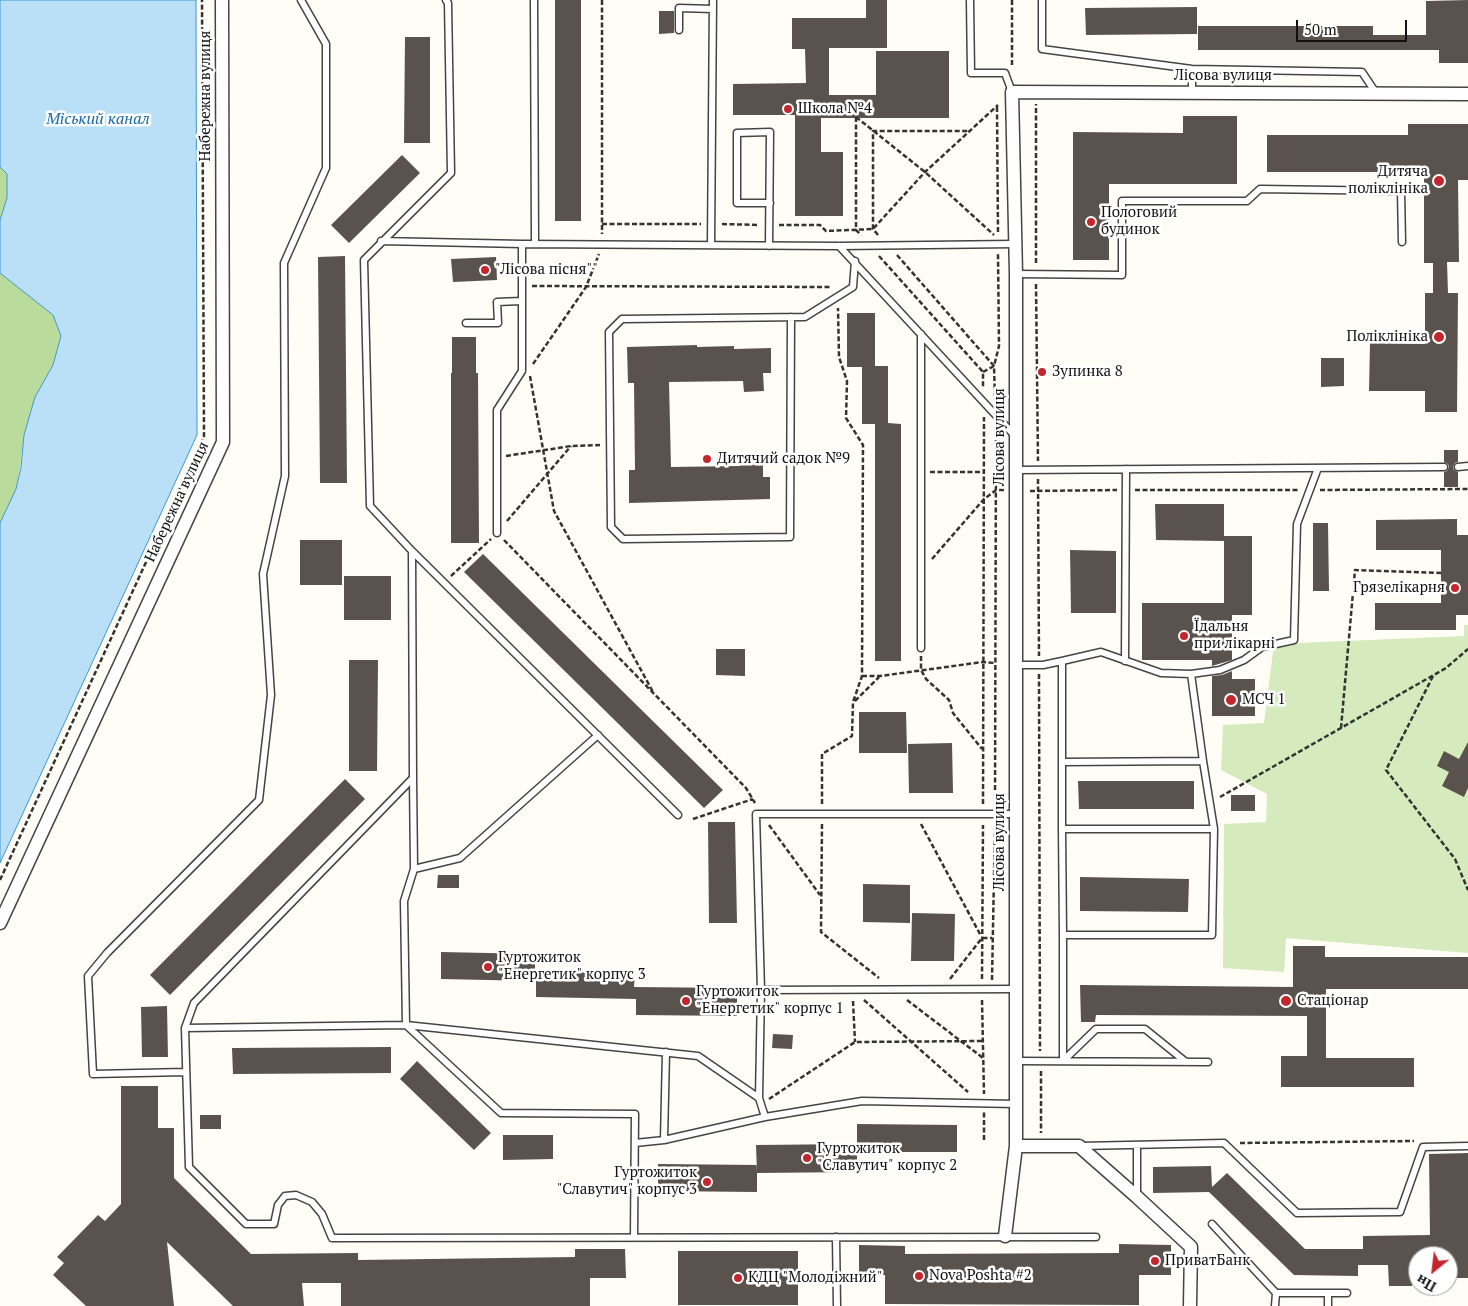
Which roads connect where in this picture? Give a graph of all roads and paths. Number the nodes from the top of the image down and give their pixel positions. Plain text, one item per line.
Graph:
1 (202, 0) edge
2 (222, 0) edge
3 (301, 0) edge
4 (446, 0) edge
5 (534, 0) edge
6 (602, 0) edge
7 (713, 0) edge
8 (970, 0) edge
9 (1012, 0) edge
10 (1042, 0) edge
11 (713, 8) junction
12 (678, 30) dead end
13 (1192, 69) junction
14 (1012, 92) junction
15 (1036, 92) junction
16 (1192, 92) junction
17 (1376, 93) junction
18 (1468, 94) edge
19 (873, 130) junction
20 (970, 131) junction
21 (925, 172) junction
22 (770, 203) junction
23 (602, 224) junction
24 (711, 224) junction
25 (770, 225) junction
26 (856, 230) junction
27 (873, 230) junction
28 (381, 241) junction
29 (1402, 242) dead end
30 (522, 244) junction
31 (535, 244) junction
32 (602, 244) junction
33 (998, 244) junction
34 (1015, 244) junction
35 (711, 245) junction
36 (770, 246) junction
37 (839, 246) junction
38 (870, 246) junction
39 (888, 246) junction
40 (855, 261) junction
41 (1016, 274) junction
42 (1036, 274) junction
43 (521, 286) junction
44 (586, 287) junction
45 (853, 287) junction
46 (838, 296) junction
47 (521, 301) junction
48 (790, 317) junction
49 (466, 323) dead end
50 (921, 334) junction
51 (984, 402) junction
52 (996, 415) junction
53 (1016, 437) junction
54 (611, 444) junction
55 (571, 446) junction
56 (543, 450) junction
57 (497, 458) junction
58 (1468, 466) edge
59 (1444, 467) dead end
60 (1458, 467) dead end
61 (1318, 468) junction
62 (1126, 469) junction
63 (1016, 470) junction
64 (1038, 470) junction
65 (921, 472) junction
66 (984, 472) junction
67 (547, 473) junction
68 (1468, 489) edge
69 (996, 490) junction
70 (1016, 490) junction
71 (1126, 490) junction
72 (1310, 490) junction
73 (1038, 491) junction
74 (984, 499) junction
75 (497, 533) junction
76 (412, 551) junction
77 (921, 571) junction
78 (1441, 573) dead end
79 (444, 582) junction
80 (921, 648) joint
81 (1468, 649) edge
82 (1062, 661) junction
83 (1126, 661) junction
84 (983, 662) junction
85 (995, 663) junction
86 (1016, 665) junction
87 (1039, 665) junction
88 (921, 670) junction
89 (1191, 674) junction
90 (1434, 675) junction
91 (862, 676) junction
92 (880, 676) junction
93 (652, 692) junction
94 (853, 702) junction
95 (1341, 728) junction
96 (598, 735) junction
97 (983, 750) junction
98 (1203, 761) junction
99 (1062, 762) junction
100 (413, 778) junction
101 (753, 800) junction
102 (1210, 803) junction
103 (761, 814) junction
104 (822, 814) junction
105 (915, 814) junction
106 (983, 814) junction
107 (995, 814) junction
108 (1017, 814) junction
109 (678, 816) dead end
110 (693, 820) dead end
111 (1062, 829) junction
112 (1214, 829) junction
113 (414, 868) junction
114 (0, 880) edge
115 (1468, 890) edge
116 (821, 896) junction
117 (0, 923) edge
118 (1063, 935) junction
119 (982, 938) junction
120 (993, 938) junction
121 (992, 989) junction
122 (761, 990) junction
123 (853, 990) junction
124 (893, 990) junction
125 (941, 990) junction
126 (982, 990) junction
127 (1016, 990) junction
128 (406, 1025) junction
129 (185, 1028) junction
130 (983, 1041) junction
131 (855, 1042) junction
132 (911, 1042) junction
133 (960, 1042) junction
134 (666, 1052) junction
135 (983, 1058) junction
136 (1016, 1061) junction
137 (1040, 1061) junction
138 (1064, 1061) junction
139 (1186, 1062) junction
140 (1208, 1062) dead end
141 (185, 1072) junction
142 (760, 1101) junction
143 (982, 1103) junction
144 (1016, 1104) junction
145 (766, 1117) junction
146 (664, 1140) junction
147 (984, 1140) dead end
148 (1419, 1140) dead end
149 (635, 1143) junction
150 (1224, 1143) junction
151 (1137, 1145) junction
152 (1016, 1146) junction
153 (1041, 1146) junction
154 (1079, 1146) junction
155 (1468, 1146) edge
156 (1137, 1197) junction
157 (1212, 1224) dead end
158 (634, 1236) junction
159 (1005, 1236) junction
160 (836, 1237) junction
161 (1096, 1237) dead end
162 (1347, 1292) dead end
163 (1276, 1293) junction
164 (1328, 1293) junction
165 (837, 1306) edge
166 (1190, 1306) edge
167 (1276, 1306) edge
168 (1328, 1306) edge

1 - 114 path, Набережна вулиця
2 - 117 street, Набережна вулиця
3 - 141 lane
4 - 28 lane
5 - 31 lane
6 - 23 path
7 - 11 lane
8 - 14 lane
9 - 14 path
10 - 13 lane
11 - 12 lane
11 - 24 lane
13 - 16 lane
13 - 17 lane
14 - 15 street, Лісова вулиця
14 - 20 path
14 - 34 street, Лісова вулиця
15 - 16 street, Лісова вулиця
15 - 42 path
16 - 17 street, Лісова вулиця
17 - 18 street, Лісова вулиця
19 - 20 path
19 - 21 path
19 - 26 path
19 - 27 path
20 - 21 path
21 - 27 path
21 - 33 path
22 - 22 lane
22 - 25 lane
23 - 24 path
23 - 32 path
24 - 25 path
24 - 35 lane
25 - 26 path
25 - 36 lane
26 - 27 path
26 - 38 path
27 - 39 path
28 - 30 lane
28 - 76 lane
29 - 42 lane
30 - 31 lane
30 - 43 lane
31 - 32 lane
32 - 35 lane
32 - 44 path
33 - 34 lane
33 - 39 lane
34 - 41 street, Лісова вулиця
35 - 36 lane
36 - 37 lane
37 - 38 lane
37 - 40 lane
38 - 39 lane
38 - 51 path
39 - 52 path
40 - 45 lane
40 - 50 lane
41 - 42 lane
41 - 53 street, Лісова вулиця
42 - 64 path
43 - 44 path
43 - 47 lane
44 - 45 path
44 - 56 path
45 - 46 lane
46 - 48 lane
46 - 91 path
47 - 49 lane
47 - 57 lane
48 - 54 lane
48 - 54 lane
50 - 51 lane
50 - 65 lane
51 - 52 lane
51 - 66 path
52 - 53 lane
52 - 69 path
53 - 63 street, Лісова вулиця
54 - 55 path
55 - 56 path
55 - 67 path
56 - 57 path
56 - 67 path
57 - 75 lane
58 - 60 lane
59 - 61 lane
61 - 62 lane
61 - 72 lane
62 - 64 lane
62 - 71 lane
63 - 64 lane
63 - 70 street, Лісова вулиця
64 - 73 path
65 - 66 path
65 - 77 lane
66 - 74 path
67 - 75 path
67 - 93 path
68 - 72 path
69 - 70 path
69 - 74 path
69 - 85 path
70 - 73 path
70 - 86 street, Лісова вулиця
71 - 72 path
71 - 73 path
71 - 83 lane
72 - 89 lane
73 - 87 path
74 - 77 path
74 - 84 path
75 - 79 path
75 - 93 path
76 - 79 lane
76 - 100 lane
77 - 80 lane
78 - 95 path
79 - 96 lane
80 - 88 path
81 - 90 path
82 - 83 lane
82 - 87 lane
82 - 99 lane
83 - 89 lane
84 - 85 path
84 - 88 path
84 - 97 path
85 - 107 path
86 - 87 lane
86 - 108 street, Лісова вулиця
87 - 137 path
88 - 92 path
88 - 97 path
89 - 98 lane
90 - 95 path
90 - 115 path
91 - 92 path
91 - 94 path
92 - 94 path
93 - 101 path
94 - 104 path
95 - 102 path
96 - 109 lane
96 - 113 lane
97 - 106 path
98 - 99 lane
98 - 102 lane
99 - 111 lane
100 - 113 lane
100 - 129 lane
101 - 103 path
101 - 110 path
102 - 112 lane
103 - 104 lane
103 - 116 path
103 - 122 lane
104 - 105 lane
104 - 116 path
105 - 106 lane
105 - 119 path
106 - 107 lane
106 - 119 path
107 - 108 lane
107 - 120 path
108 - 127 street, Лісова вулиця
111 - 112 lane
111 - 118 lane
112 - 118 lane
113 - 128 lane
116 - 124 path
118 - 138 lane
119 - 120 path
119 - 125 path
119 - 126 path
120 - 121 path
121 - 126 lane
121 - 127 lane
122 - 123 lane
122 - 142 lane
123 - 124 lane
123 - 131 path
123 - 132 path
124 - 125 lane
124 - 133 path
125 - 126 lane
126 - 130 path
127 - 136 street, Лісова вулиця
128 - 129 lane
128 - 134 lane
128 - 149 lane
129 - 141 lane
130 - 133 path
130 - 135 path
131 - 132 path
131 - 142 path
132 - 133 path
132 - 143 path
133 - 135 path
134 - 142 lane
134 - 146 lane
135 - 143 path
136 - 137 lane
136 - 144 street, Лісова вулиця
137 - 138 lane
137 - 153 path
138 - 139 lane
138 - 139 lane
139 - 140 lane
141 - 158 lane
142 - 145 lane
143 - 144 lane
143 - 145 lane
143 - 147 path
144 - 152 street, Лісова вулиця
145 - 146 lane
146 - 149 lane
148 - 150 path
149 - 158 lane
150 - 151 lane
150 - 155 lane
151 - 154 lane
151 - 156 lane
152 - 153 street
152 - 159 street, Лісова вулиця
153 - 154 street
154 - 156 street
156 - 166 street
157 - 163 lane
158 - 160 lane
159 - 160 lane
159 - 161 lane
160 - 165 lane
162 - 164 lane
163 - 164 lane
163 - 167 lane
164 - 168 lane

